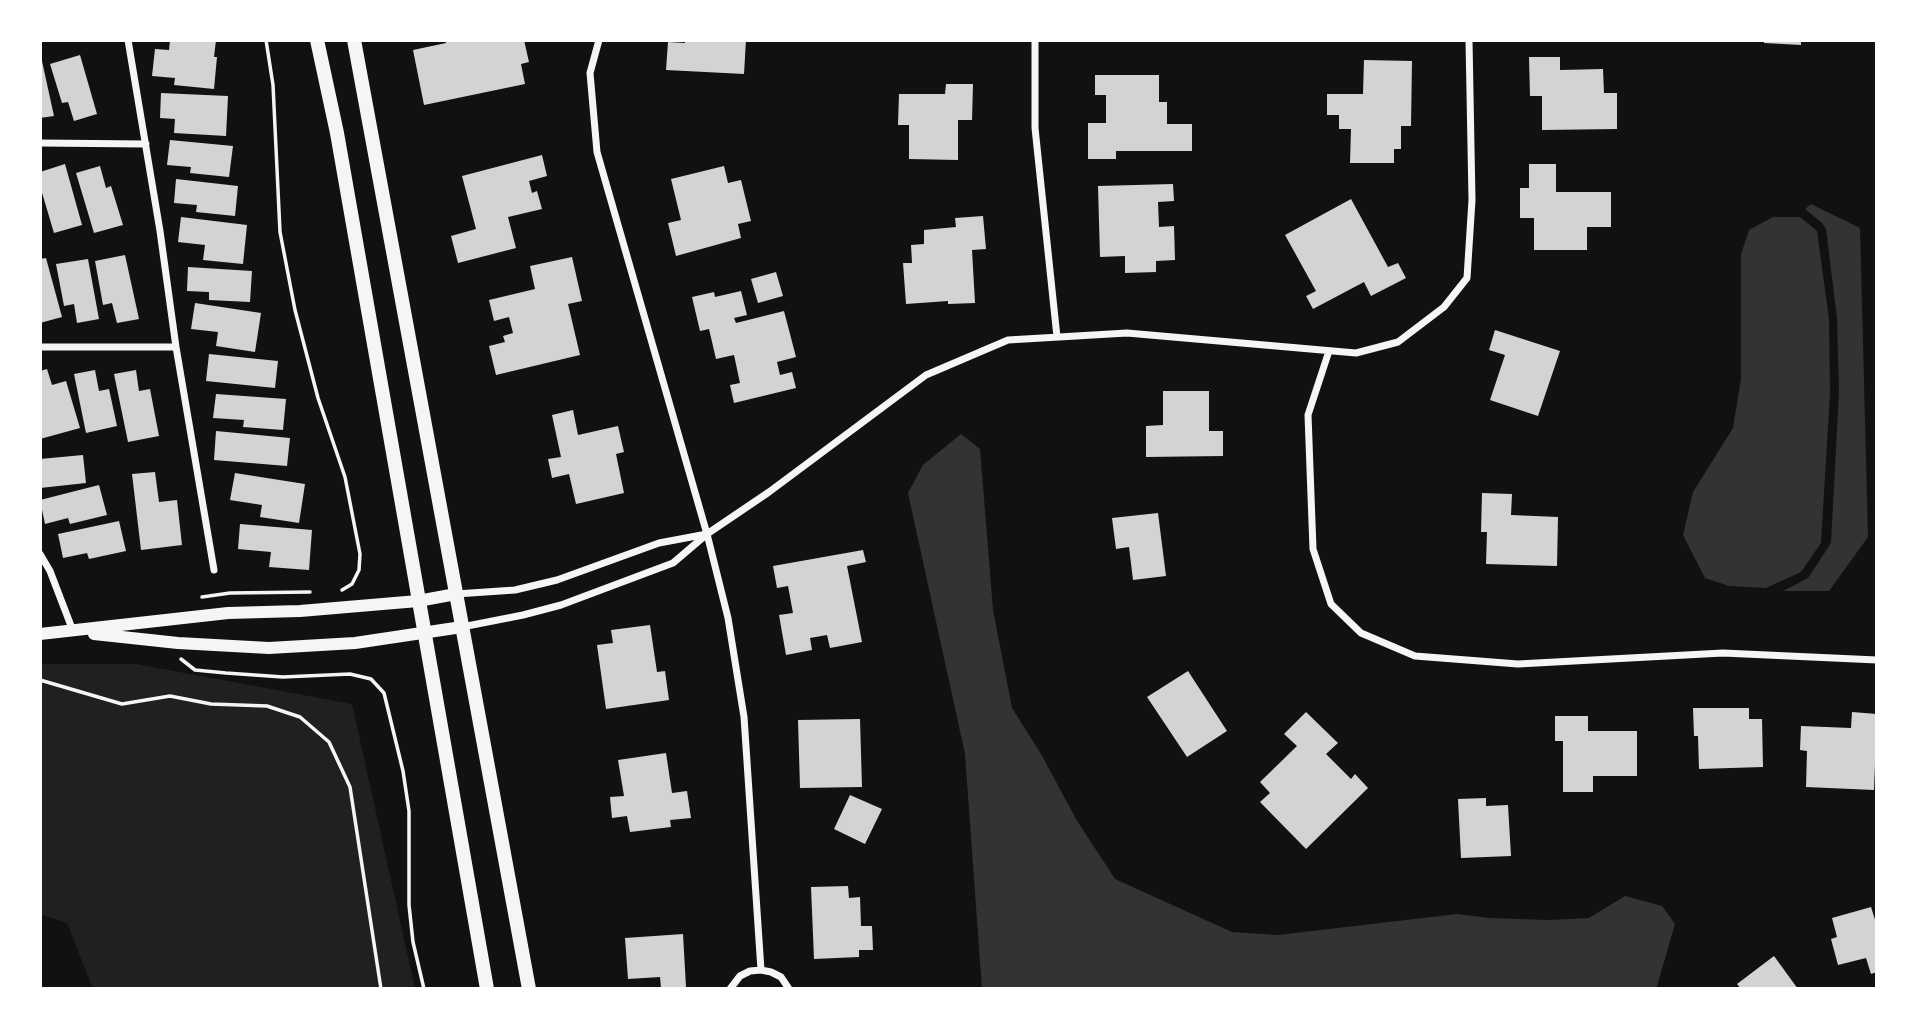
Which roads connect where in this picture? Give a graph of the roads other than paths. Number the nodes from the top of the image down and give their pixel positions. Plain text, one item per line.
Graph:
1 (128, 40) edge
2 (317, 40) edge
3 (354, 40) edge
4 (599, 40) edge
5 (1035, 40) edge
6 (1469, 40) edge
7 (40, 143) edge
8 (146, 144) junction
9 (1057, 337) junction
10 (40, 347) edge
11 (176, 347) junction
12 (1329, 351) junction
13 (707, 534) junction
14 (40, 554) edge
15 (214, 570) dead end
16 (456, 594) junction
17 (418, 601) junction
18 (462, 627) junction
19 (73, 631) junction
20 (424, 633) junction
21 (40, 634) edge
22 (1877, 660) edge
23 (761, 970) junction
24 (487, 989) edge
25 (529, 989) edge
26 (730, 989) edge
27 (789, 989) edge

1 - 8 street
2 - 17 main road
3 - 16 main road
4 - 13 street
5 - 9 street
6 - 12 street
7 - 8 street
8 - 11 street
9 - 12 street
9 - 13 street
10 - 11 street
11 - 15 street
12 - 22 street
13 - 16 street
13 - 18 street
13 - 23 street
14 - 19 street
16 - 17 street
16 - 18 main road
17 - 19 street
17 - 20 main road
18 - 20 street
18 - 25 main road
19 - 20 street
19 - 21 street
20 - 24 main road
23 - 26 street
23 - 27 street

